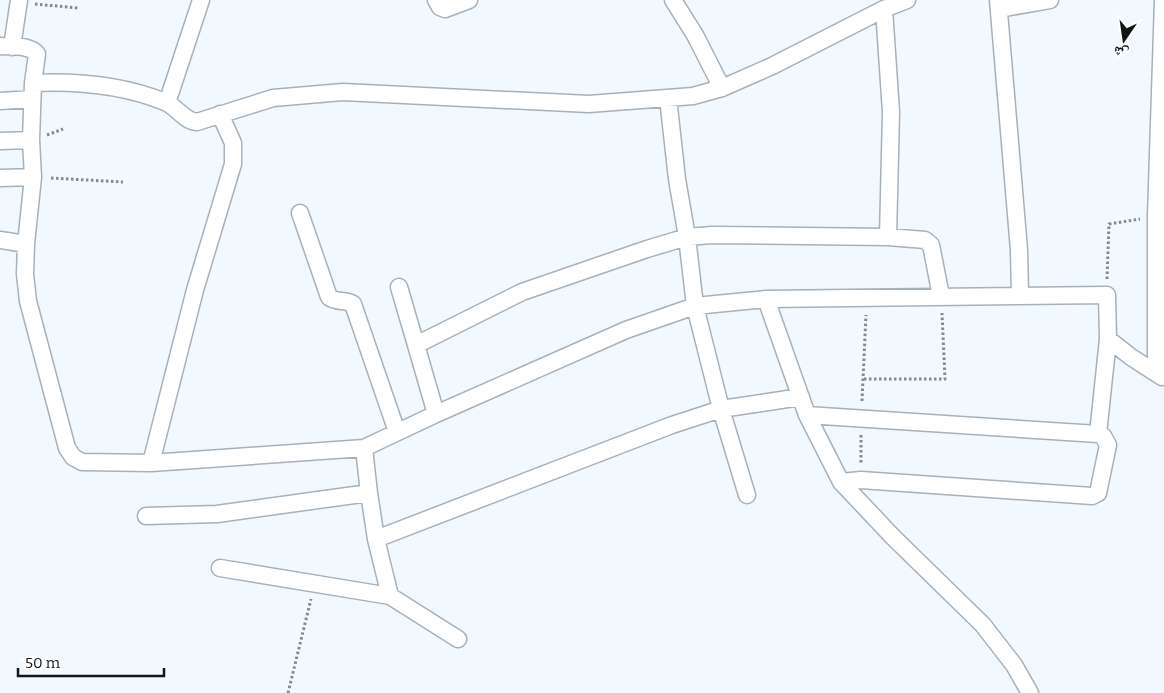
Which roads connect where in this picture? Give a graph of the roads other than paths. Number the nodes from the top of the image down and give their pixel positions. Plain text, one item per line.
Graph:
1 (201, 0) edge
2 (436, 0) edge
3 (470, 0) edge
4 (673, 0) edge
5 (1050, 0) edge
6 (1163, 0) edge
7 (19, 1) edge
8 (897, 3) edge
9 (999, 4) edge
10 (6, 46) edge
11 (33, 83) junction
12 (722, 88) junction
13 (668, 98) junction
14 (32, 100) junction
15 (0, 101) edge
16 (167, 103) junction
17 (220, 114) junction
18 (31, 140) junction
19 (0, 141) edge
20 (33, 177) junction
21 (0, 178) edge
22 (300, 212) dead end
23 (687, 237) junction
24 (888, 237) junction
25 (0, 240) edge
26 (26, 244) junction
27 (399, 287) dead end
28 (1020, 295) junction
29 (941, 296) junction
30 (766, 299) junction
31 (695, 306) junction
32 (1108, 339) junction
33 (416, 345) junction
34 (1160, 376) edge
35 (801, 398) junction
36 (721, 409) junction
37 (436, 414) junction
38 (807, 415) junction
39 (397, 432) junction
40 (1098, 434) junction
41 (364, 448) junction
42 (151, 463) junction
43 (841, 482) junction
44 (369, 494) junction
45 (747, 495) dead end
46 (146, 516) dead end
47 (376, 539) junction
48 (220, 568) dead end
49 (390, 596) junction
50 (458, 639) dead end
51 (1030, 693) edge

1 - 16 street
2 - 3 street
4 - 12 street
5 - 9 street
6 - 34 street
7 - 10 street
8 - 12 street
8 - 24 street
9 - 28 street
10 - 11 street
11 - 14 street
11 - 16 street
12 - 13 street
13 - 17 street
13 - 23 street
14 - 15 street
14 - 18 street
16 - 17 street
17 - 42 street
18 - 19 street
18 - 20 street
20 - 21 street
20 - 26 street
22 - 39 street
23 - 24 street
23 - 31 street
23 - 33 street
24 - 29 street
25 - 26 street
26 - 42 street
27 - 33 street
28 - 29 street
28 - 32 street
29 - 30 street
30 - 31 street
30 - 35 street
31 - 36 street
31 - 37 street
32 - 34 street
32 - 40 street
33 - 37 street
35 - 36 street
35 - 38 street
36 - 45 street
36 - 47 street
37 - 39 street
38 - 40 street
38 - 43 street
39 - 41 street
40 - 43 street
41 - 42 street
41 - 44 street
43 - 51 street
44 - 46 street
44 - 47 street
47 - 49 street
48 - 49 street
49 - 50 street

